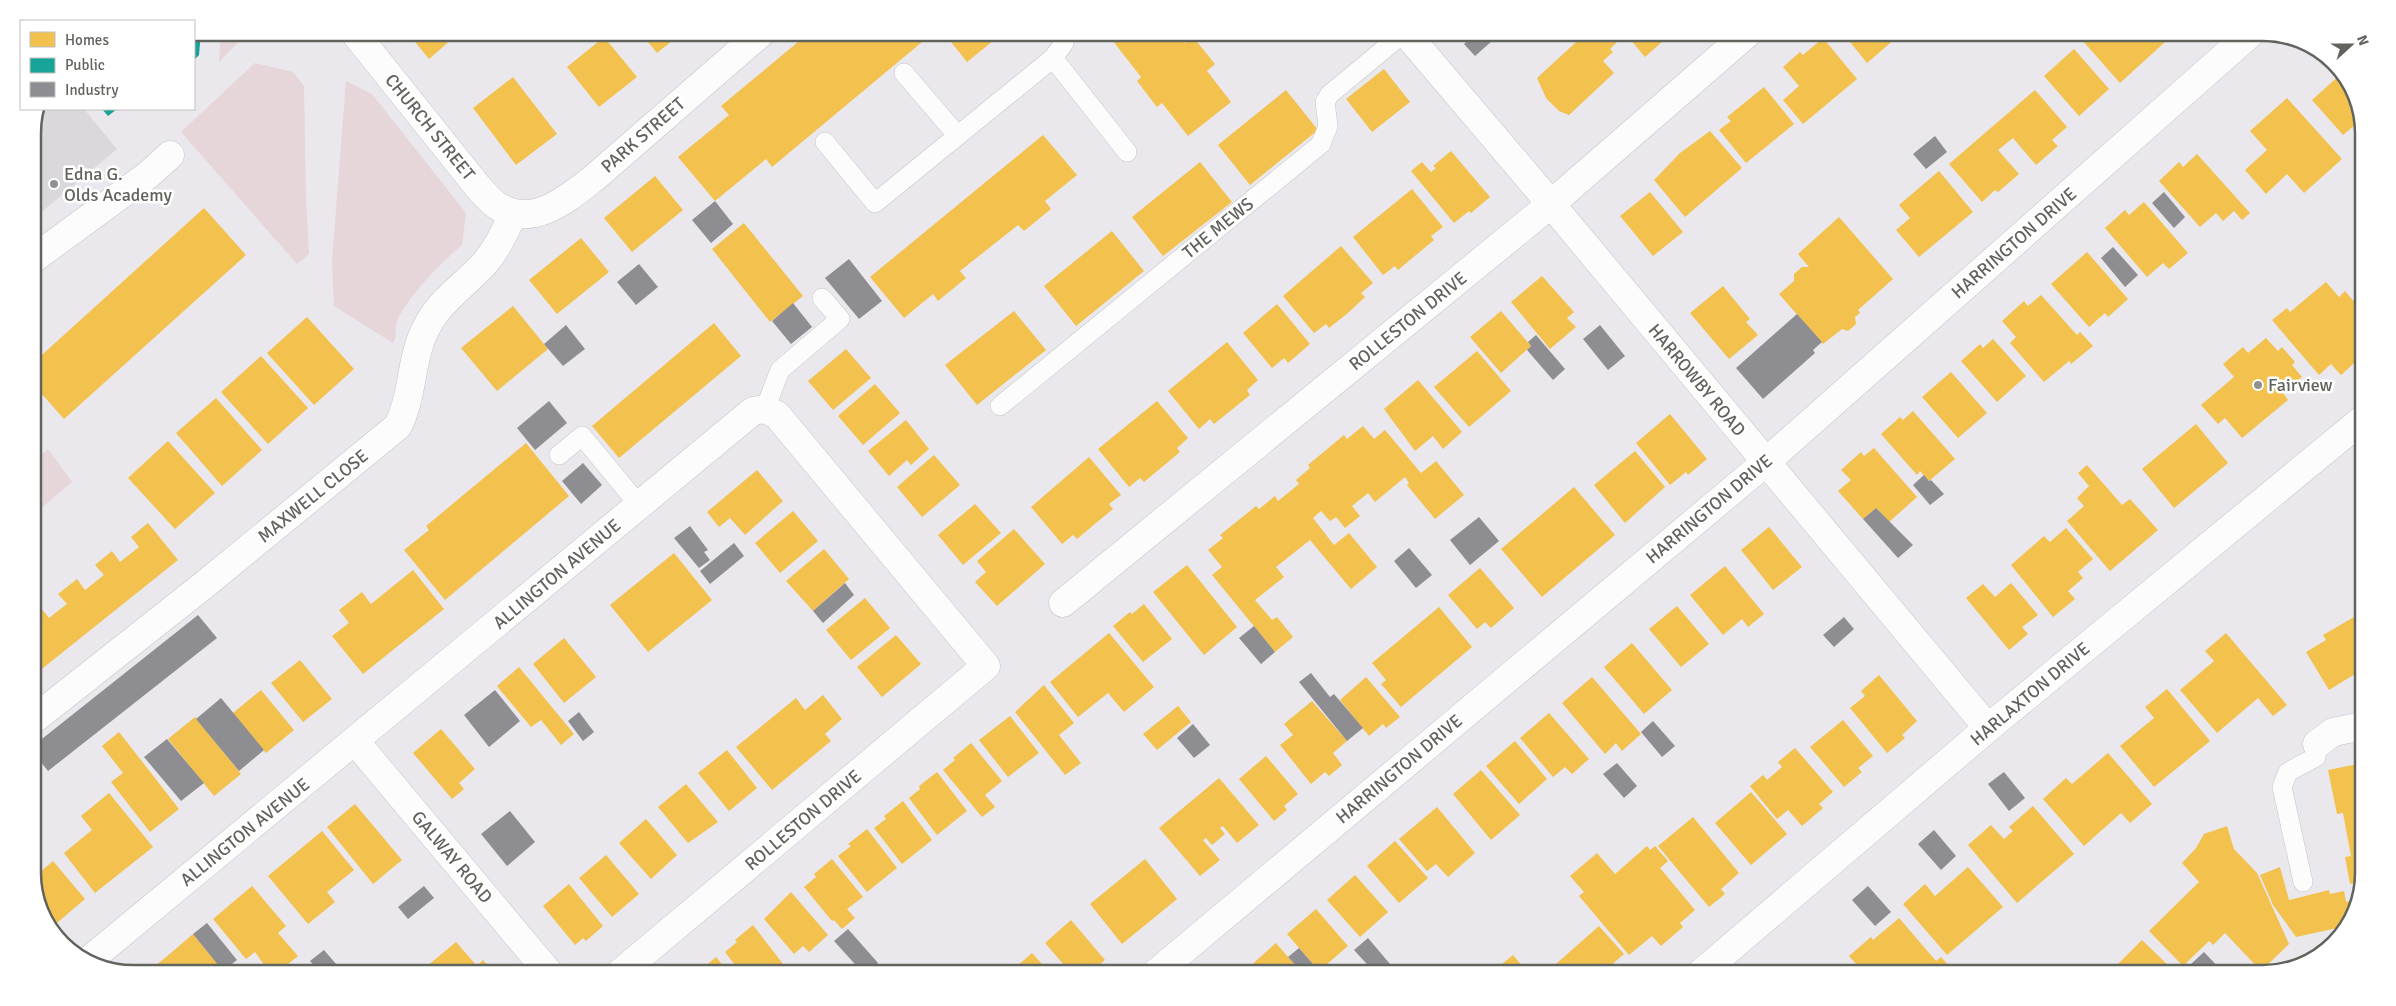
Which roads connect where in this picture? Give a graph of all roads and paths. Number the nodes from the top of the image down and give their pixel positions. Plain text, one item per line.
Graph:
1 (361, 41) edge
2 (752, 41) edge
3 (1064, 41) edge
4 (1394, 41) edge
5 (1413, 41) edge
6 (1739, 41) edge
7 (2242, 41) edge
8 (1053, 58) junction
9 (904, 73) dead end
10 (957, 136) junction
11 (825, 142) dead end
12 (1127, 152) dead end
13 (170, 155) dead end
14 (1551, 204) junction
15 (513, 213) junction
16 (41, 253) edge
17 (822, 298) dead end
18 (1000, 406) dead end
19 (766, 409) junction
20 (2355, 426) edge
21 (558, 456) dead end
22 (1766, 462) junction
23 (639, 505) junction
24 (1063, 603) dead end
25 (41, 714) edge
26 (1988, 728) junction
27 (2355, 728) edge
28 (355, 741) junction
29 (2318, 744) joint
30 (2303, 882) dead end
31 (94, 956) edge
32 (542, 965) edge
33 (631, 965) edge
34 (1167, 965) edge
35 (1711, 965) edge

1 - 15 street, CHURCH STREET
2 - 15 street, PARK STREET
3 - 8 lane
4 - 18 lane, THE MEWS
5 - 14 street, HARROWBY ROAD
6 - 14 street, ROLLESTON DRIVE
7 - 22 street, HARRINGTON DRIVE
8 - 10 lane
8 - 12 lane
9 - 10 lane
10 - 11 lane
13 - 16 street
14 - 22 street, HARROWBY ROAD
14 - 24 street, ROLLESTON DRIVE
15 - 25 street, MAXWELL CLOSE
17 - 19 lane
19 - 23 street, ALLINGTON AVENUE
19 - 33 street, ROLLESTON DRIVE
20 - 26 street, HARLAXTON DRIVE
21 - 23 lane
22 - 26 street, HARROWBY ROAD
22 - 34 street, HARRINGTON DRIVE
23 - 28 street, ALLINGTON AVENUE
26 - 35 street, HARLAXTON DRIVE
27 - 29 street
28 - 31 street, ALLINGTON AVENUE
28 - 32 street, GALWAY ROAD
29 - 30 lane

